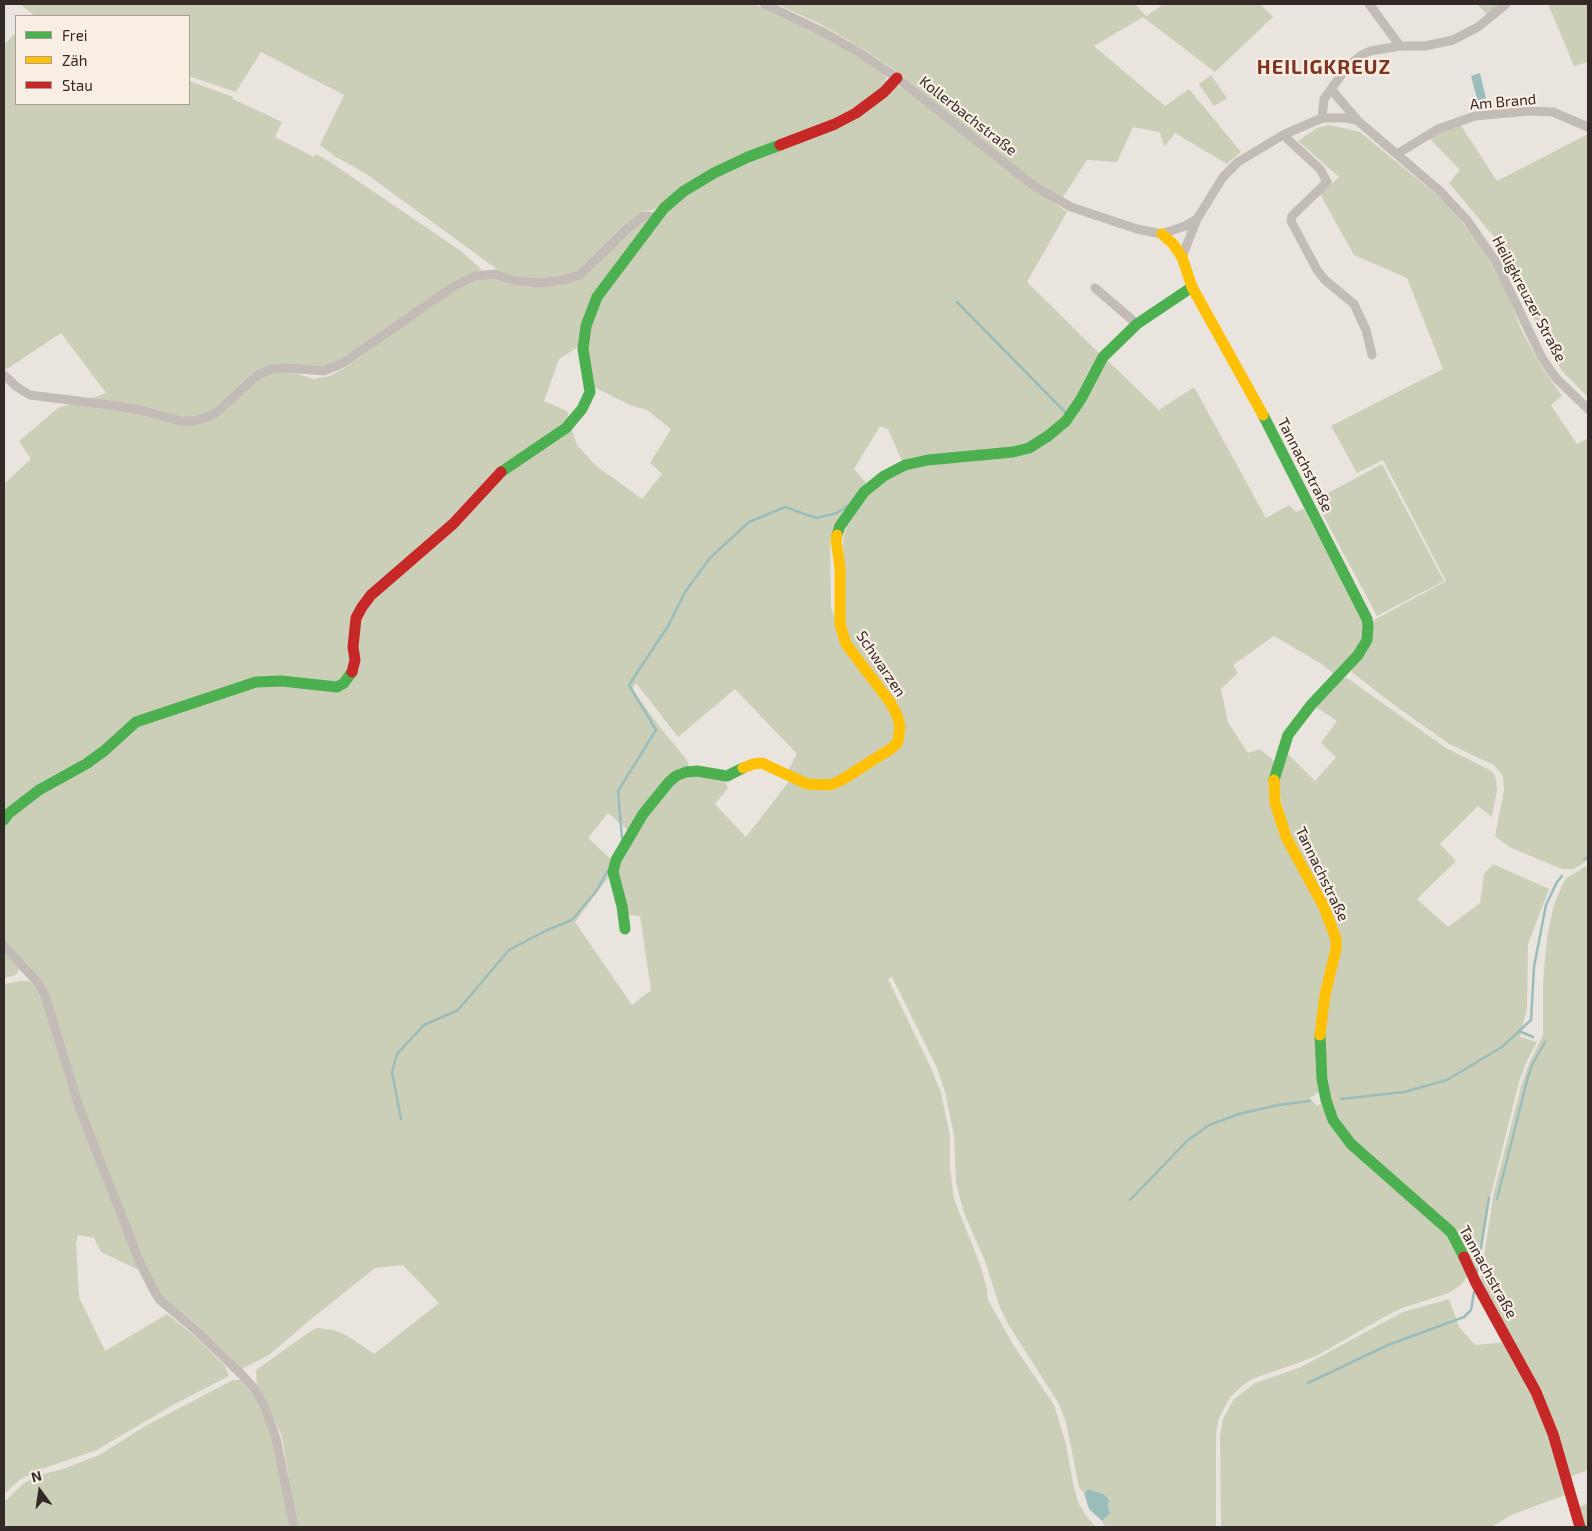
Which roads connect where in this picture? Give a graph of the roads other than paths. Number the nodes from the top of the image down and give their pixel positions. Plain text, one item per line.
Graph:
1 (764, 4) edge
2 (1369, 4) edge
3 (1506, 4) edge
4 (1400, 46) junction
5 (897, 78) junction
6 (1331, 89) junction
7 (1322, 118) junction
8 (1358, 121) junction
9 (1588, 127) edge
10 (1283, 135) junction
11 (1397, 154) junction
12 (657, 217) junction
13 (1197, 219) junction
14 (1162, 234) junction
15 (1182, 257) junction
16 (1095, 288) dead end
17 (1192, 288) junction
18 (1137, 324) junction
19 (1372, 356) dead end
20 (4, 375) edge
21 (1588, 409) edge
22 (4, 820) edge
23 (625, 929) dead end
24 (4, 946) edge
25 (294, 1527) edge
26 (1580, 1527) edge

1 - 5 street, Kollerbachstraße
2 - 4 street
3 - 4 street
4 - 6 street
5 - 12 street
5 - 14 street, Kollerbachstraße
6 - 7 street
6 - 8 street, Heiligkreuzer Straße
7 - 8 street
7 - 10 street
8 - 11 street, Heiligkreuzer Straße
9 - 11 street, Am Brand
10 - 13 street
10 - 19 street
11 - 21 street, Heiligkreuzer Straße
12 - 20 street
12 - 22 street
13 - 14 street
13 - 15 street
14 - 15 street, Tannachstraße
15 - 17 street, Tannachstraße
16 - 18 street
17 - 18 street
17 - 26 street, Tannachstraße
18 - 23 street, Schwarzen
24 - 25 street

